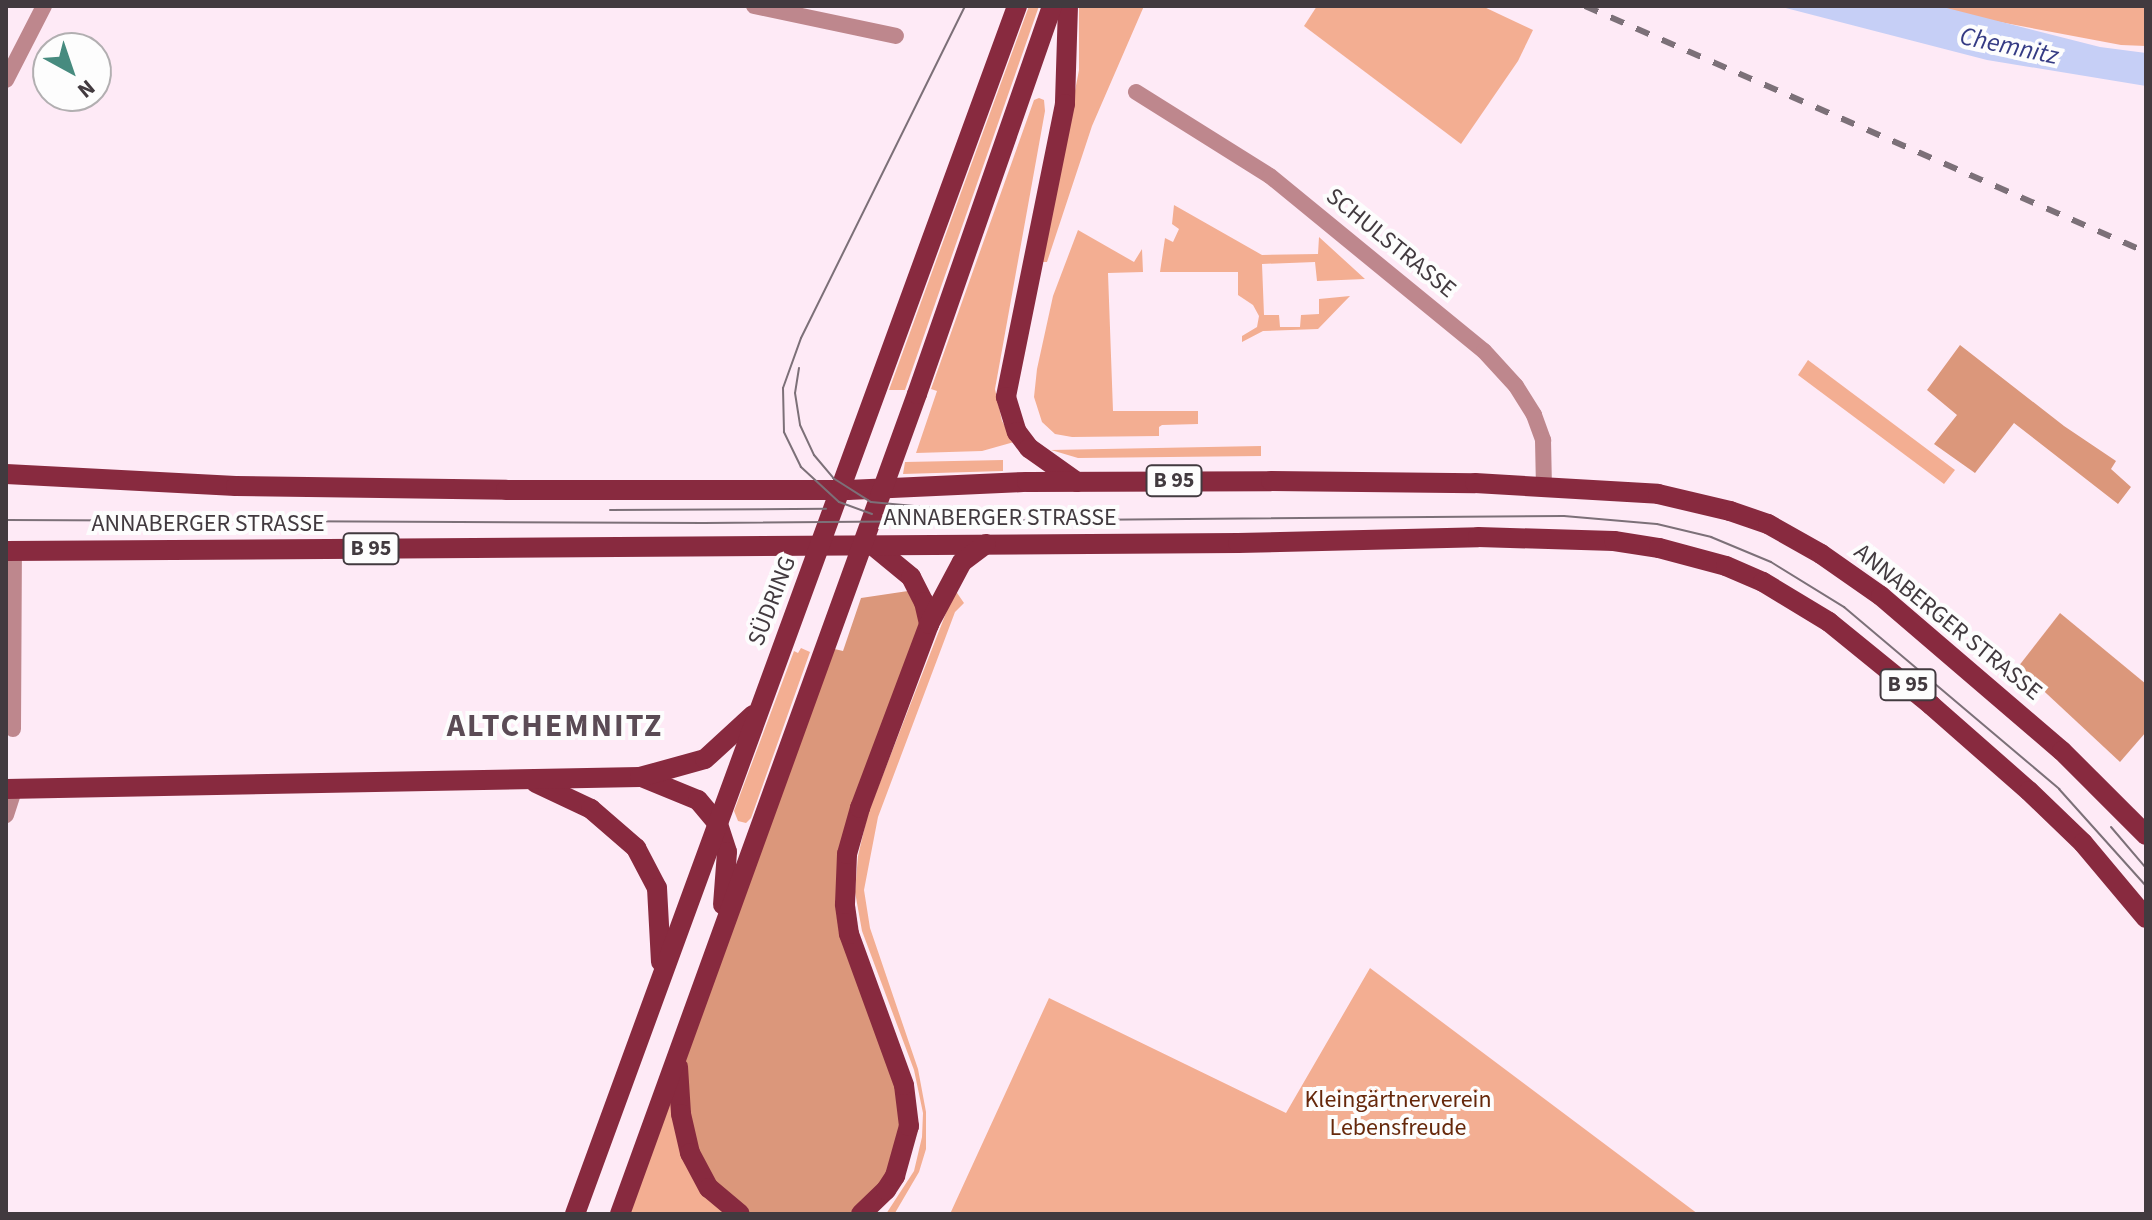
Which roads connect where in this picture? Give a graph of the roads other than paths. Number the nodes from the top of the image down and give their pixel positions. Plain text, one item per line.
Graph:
1 (44, 6) edge
2 (754, 6) edge
3 (1017, 6) edge
4 (1052, 6) edge
5 (1068, 6) edge
6 (896, 36) dead end
7 (6, 80) edge
8 (1136, 92) dead end
9 (6, 474) edge
10 (1077, 482) junction
11 (1544, 486) junction
12 (871, 544) junction
13 (986, 544) junction
14 (10, 551) edge
15 (929, 624) junction
16 (759, 709) junction
17 (13, 729) dead end
18 (640, 777) junction
19 (529, 780) junction
20 (10, 790) edge
21 (6, 815) edge
22 (718, 824) junction
23 (2146, 835) edge
24 (2146, 918) edge
25 (719, 937) junction
26 (660, 980) junction
27 (677, 1058) junction
28 (575, 1214) edge
29 (620, 1214) edge
30 (740, 1214) edge
31 (861, 1214) edge

1 - 7 street
2 - 6 street
3 - 16 main road, SÜDRING
4 - 25 main road
5 - 10 main road
8 - 11 street, SCHULSTRASSE
9 - 10 main road, ANNABERGER STRASSE / B 95
10 - 11 main road, ANNABERGER STRASSE / B 95
11 - 23 main road, ANNABERGER STRASSE / B 95
12 - 13 main road, ANNABERGER STRASSE / B 95
12 - 14 main road, ANNABERGER STRASSE / B 95
12 - 15 main road
13 - 15 main road
13 - 24 main road, ANNABERGER STRASSE / B 95
14 - 17 street
15 - 31 main road
16 - 18 main road
16 - 22 main road, SÜDRING
18 - 19 main road
18 - 22 main road
19 - 20 main road
19 - 26 main road
20 - 21 street
22 - 25 main road
22 - 26 main road, SÜDRING
25 - 27 main road
26 - 28 main road, SÜDRING
27 - 29 main road
27 - 30 main road

